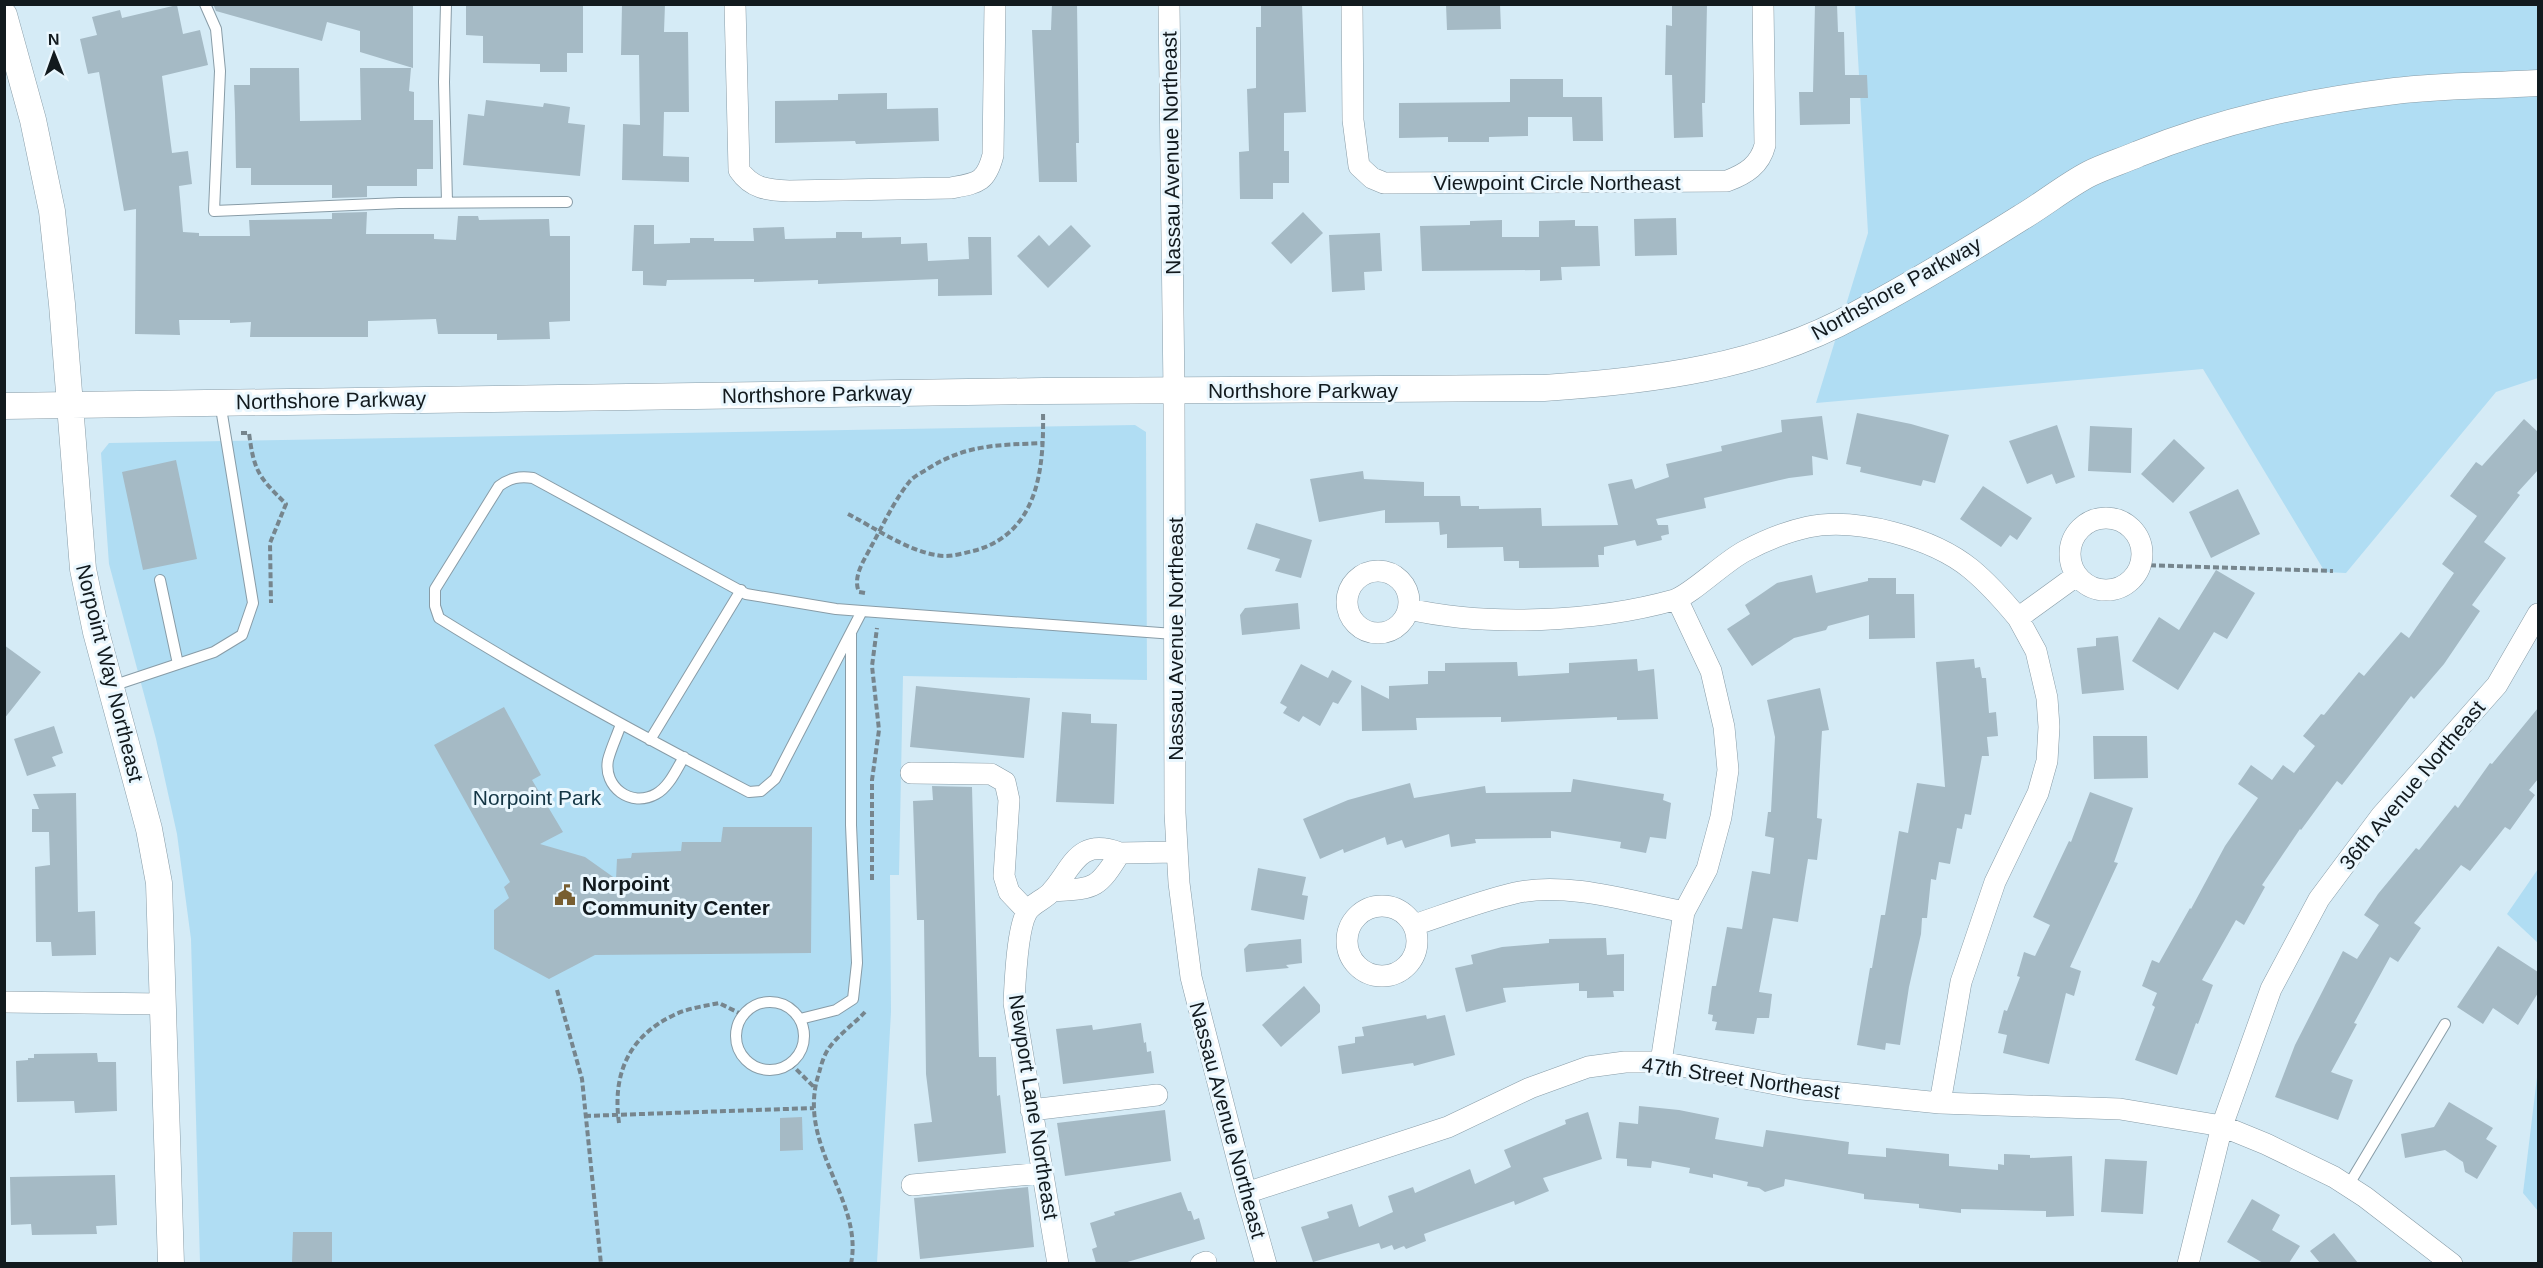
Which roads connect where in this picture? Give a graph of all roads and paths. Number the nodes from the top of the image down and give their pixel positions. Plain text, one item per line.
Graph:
1 (205, 4) edge
2 (447, 4) edge
3 (735, 4) edge
4 (995, 4) edge
5 (1170, 4) edge
6 (1352, 4) edge
7 (1763, 4) edge
8 (4, 15) edge
9 (2538, 83) edge
10 (447, 202) junction
11 (567, 202) dead end
12 (1043, 391) junction
13 (1174, 391) junction
14 (220, 402) junction
15 (69, 405) junction
16 (4, 406) edge
17 (226, 434) junction
18 (1044, 444) junction
19 (848, 514) dead end
20 (880, 530) junction
21 (2141, 565) junction
22 (2333, 571) dead end
23 (2076, 576) junction
24 (160, 580) dead end
25 (741, 590) junction
26 (1677, 599) junction
27 (1409, 609) dead end
28 (862, 611) junction
29 (879, 612) junction
30 (2538, 615) edge
31 (2018, 618) junction
32 (247, 620) junction
33 (852, 630) junction
34 (1174, 634) junction
35 (178, 664) junction
36 (112, 686) junction
37 (621, 724) junction
38 (650, 740) junction
39 (684, 758) junction
40 (911, 773) dead end
41 (1177, 852) junction
42 (1120, 853) junction
43 (872, 882) dead end
44 (1052, 891) junction
45 (1028, 911) junction
46 (1684, 912) junction
47 (1414, 925) dead end
48 (557, 990) dead end
49 (4, 1002) edge
50 (162, 1004) junction
51 (868, 1005) dead end
52 (743, 1015) junction
53 (800, 1019) junction
54 (2445, 1024) dead end
55 (1660, 1062) junction
56 (790, 1063) junction
57 (815, 1088) junction
58 (1157, 1095) dead end
59 (1940, 1103) junction
60 (814, 1108) junction
61 (1031, 1110) junction
62 (618, 1115) junction
63 (585, 1116) junction
64 (619, 1123) dead end
65 (2222, 1126) junction
66 (1043, 1173) junction
67 (912, 1185) dead end
68 (2348, 1186) junction
69 (1245, 1194) junction
70 (171, 1263) edge
71 (601, 1263) edge
72 (851, 1263) edge
73 (1058, 1263) edge
74 (1266, 1263) edge
75 (2188, 1263) edge
76 (2452, 1263) edge

1 - 10 lane
2 - 10 lane
3 - 4 street
5 - 13 street, Nassau Avenue Northeast
6 - 7 street, Viewpoint Circle Northeast
8 - 15 street, Norpoint Way Northeast
9 - 13 street, Northshore Parkway
10 - 11 lane
12 - 13 street, Northshore Parkway
12 - 14 street, Northshore Parkway
12 - 18 path
13 - 34 street, Nassau Avenue Northeast
14 - 15 street, Northshore Parkway
14 - 17 lane
15 - 16 street, Northshore Parkway
15 - 36 street, Norpoint Way Northeast
17 - 32 lane
17 - 32 path
18 - 20 path
18 - 20 path
19 - 20 path
20 - 29 path
21 - 22 path
21 - 23 street
21 - 23 street
23 - 31 street
24 - 35 lane
25 - 28 lane
25 - 37 lane
25 - 38 lane
26 - 27 street
26 - 31 street
26 - 46 street
28 - 29 lane
28 - 33 lane
29 - 34 lane
29 - 43 path
30 - 65 street, 36th Avenue Northeast
31 - 59 street
32 - 35 lane
33 - 39 lane
33 - 53 lane
34 - 41 street, Nassau Avenue Northeast
35 - 36 lane
36 - 50 street, Norpoint Way Northeast
37 - 38 lane
37 - 39 lane
38 - 39 lane
40 - 45 street
41 - 42 street
41 - 69 street, Nassau Avenue Northeast
42 - 44 street
42 - 44 street
44 - 45 street
45 - 61 street, Newport Lane Northeast
46 - 47 street
46 - 55 street
48 - 63 path
49 - 50 street
50 - 70 street, Norpoint Way Northeast
51 - 57 path
52 - 53 lane
52 - 56 lane
52 - 62 path
53 - 56 lane
54 - 68 lane
55 - 59 street, 47th Street Northeast
55 - 69 street, 47th Street Northeast
56 - 57 path
57 - 60 path
58 - 61 street
59 - 65 street, 47th Street Northeast
60 - 62 path
60 - 72 path
61 - 66 street, Newport Lane Northeast
62 - 63 path
62 - 64 path
63 - 71 path
65 - 68 street, 47th Street Northeast
65 - 75 street, 36th Avenue Northeast
66 - 67 street
66 - 73 street, Newport Lane Northeast
68 - 76 street, 47th Street Northeast
69 - 74 street, Nassau Avenue Northeast

